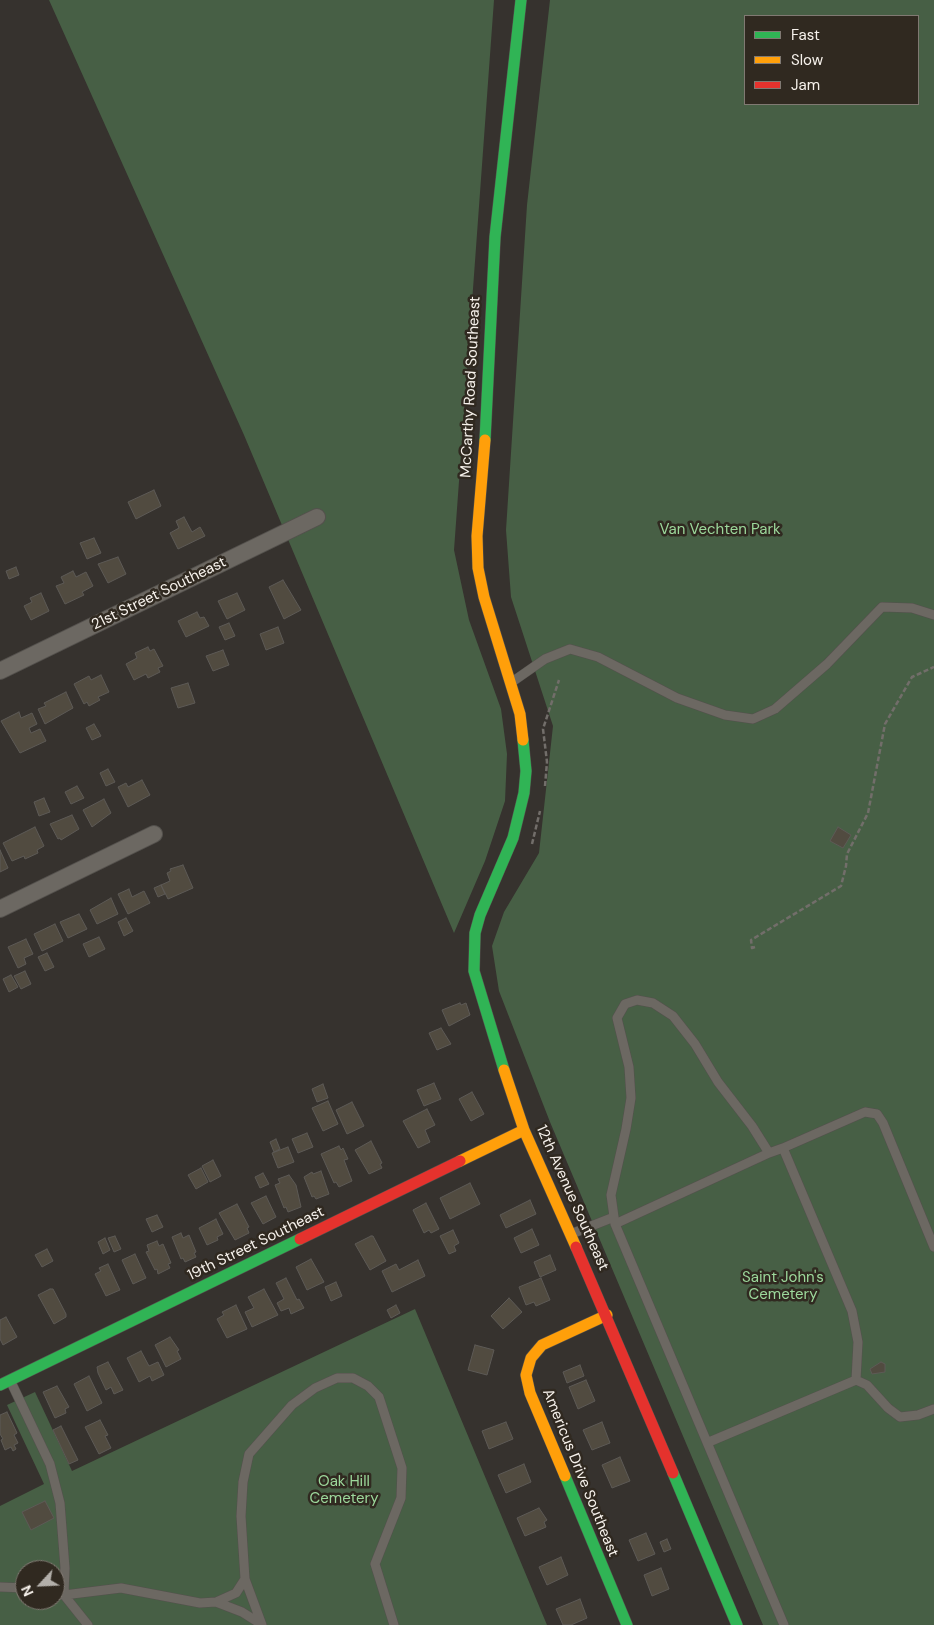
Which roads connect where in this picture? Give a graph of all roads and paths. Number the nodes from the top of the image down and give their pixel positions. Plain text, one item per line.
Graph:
1 (521, 0) edge
2 (317, 517) dead end
3 (934, 616) edge
4 (934, 667) edge
5 (0, 672) edge
6 (559, 680) dead end
7 (510, 683) junction
8 (526, 771) joint
9 (544, 788) dead end
10 (541, 806) dead end
11 (154, 834) dead end
12 (529, 852) dead end
13 (0, 909) edge
14 (755, 947) dead end
15 (524, 1130) junction
16 (783, 1148) junction
17 (769, 1153) junction
18 (615, 1220) junction
19 (571, 1234) junction
20 (934, 1247) edge
21 (608, 1315) junction
22 (856, 1380) junction
23 (5, 1382) edge
24 (934, 1409) edge
25 (709, 1442) junction
26 (64, 1560) edge
27 (245, 1579) junction
28 (0, 1587) edge
29 (15, 1588) edge
30 (65, 1594) edge
31 (65, 1600) edge
32 (216, 1602) junction
33 (262, 1624) edge
34 (88, 1625) edge
35 (394, 1625) edge
36 (627, 1625) edge
37 (737, 1625) edge
38 (784, 1625) edge

1 - 7 street, McCarthy Road Southeast
2 - 5 street, 21st Street Southeast
3 - 7 lane
4 - 14 path
6 - 9 path
7 - 8 street, McCarthy Road Southeast
8 - 15 street, 12th Avenue Southeast
10 - 12 path
11 - 13 street
15 - 19 street, 12th Avenue Southeast
15 - 23 street, 19th Street Southeast
16 - 17 lane
16 - 20 lane
16 - 22 lane
17 - 18 lane
17 - 18 lane
18 - 19 lane
18 - 25 lane
19 - 21 street, 12th Avenue Southeast
21 - 36 street, Americus Drive Southeast
21 - 37 street, 12th Avenue Southeast
22 - 24 lane
22 - 25 lane
23 - 26 lane
25 - 38 lane
27 - 32 lane
27 - 33 lane
27 - 35 lane
28 - 29 lane
30 - 32 lane
31 - 34 lane
32 - 33 lane

